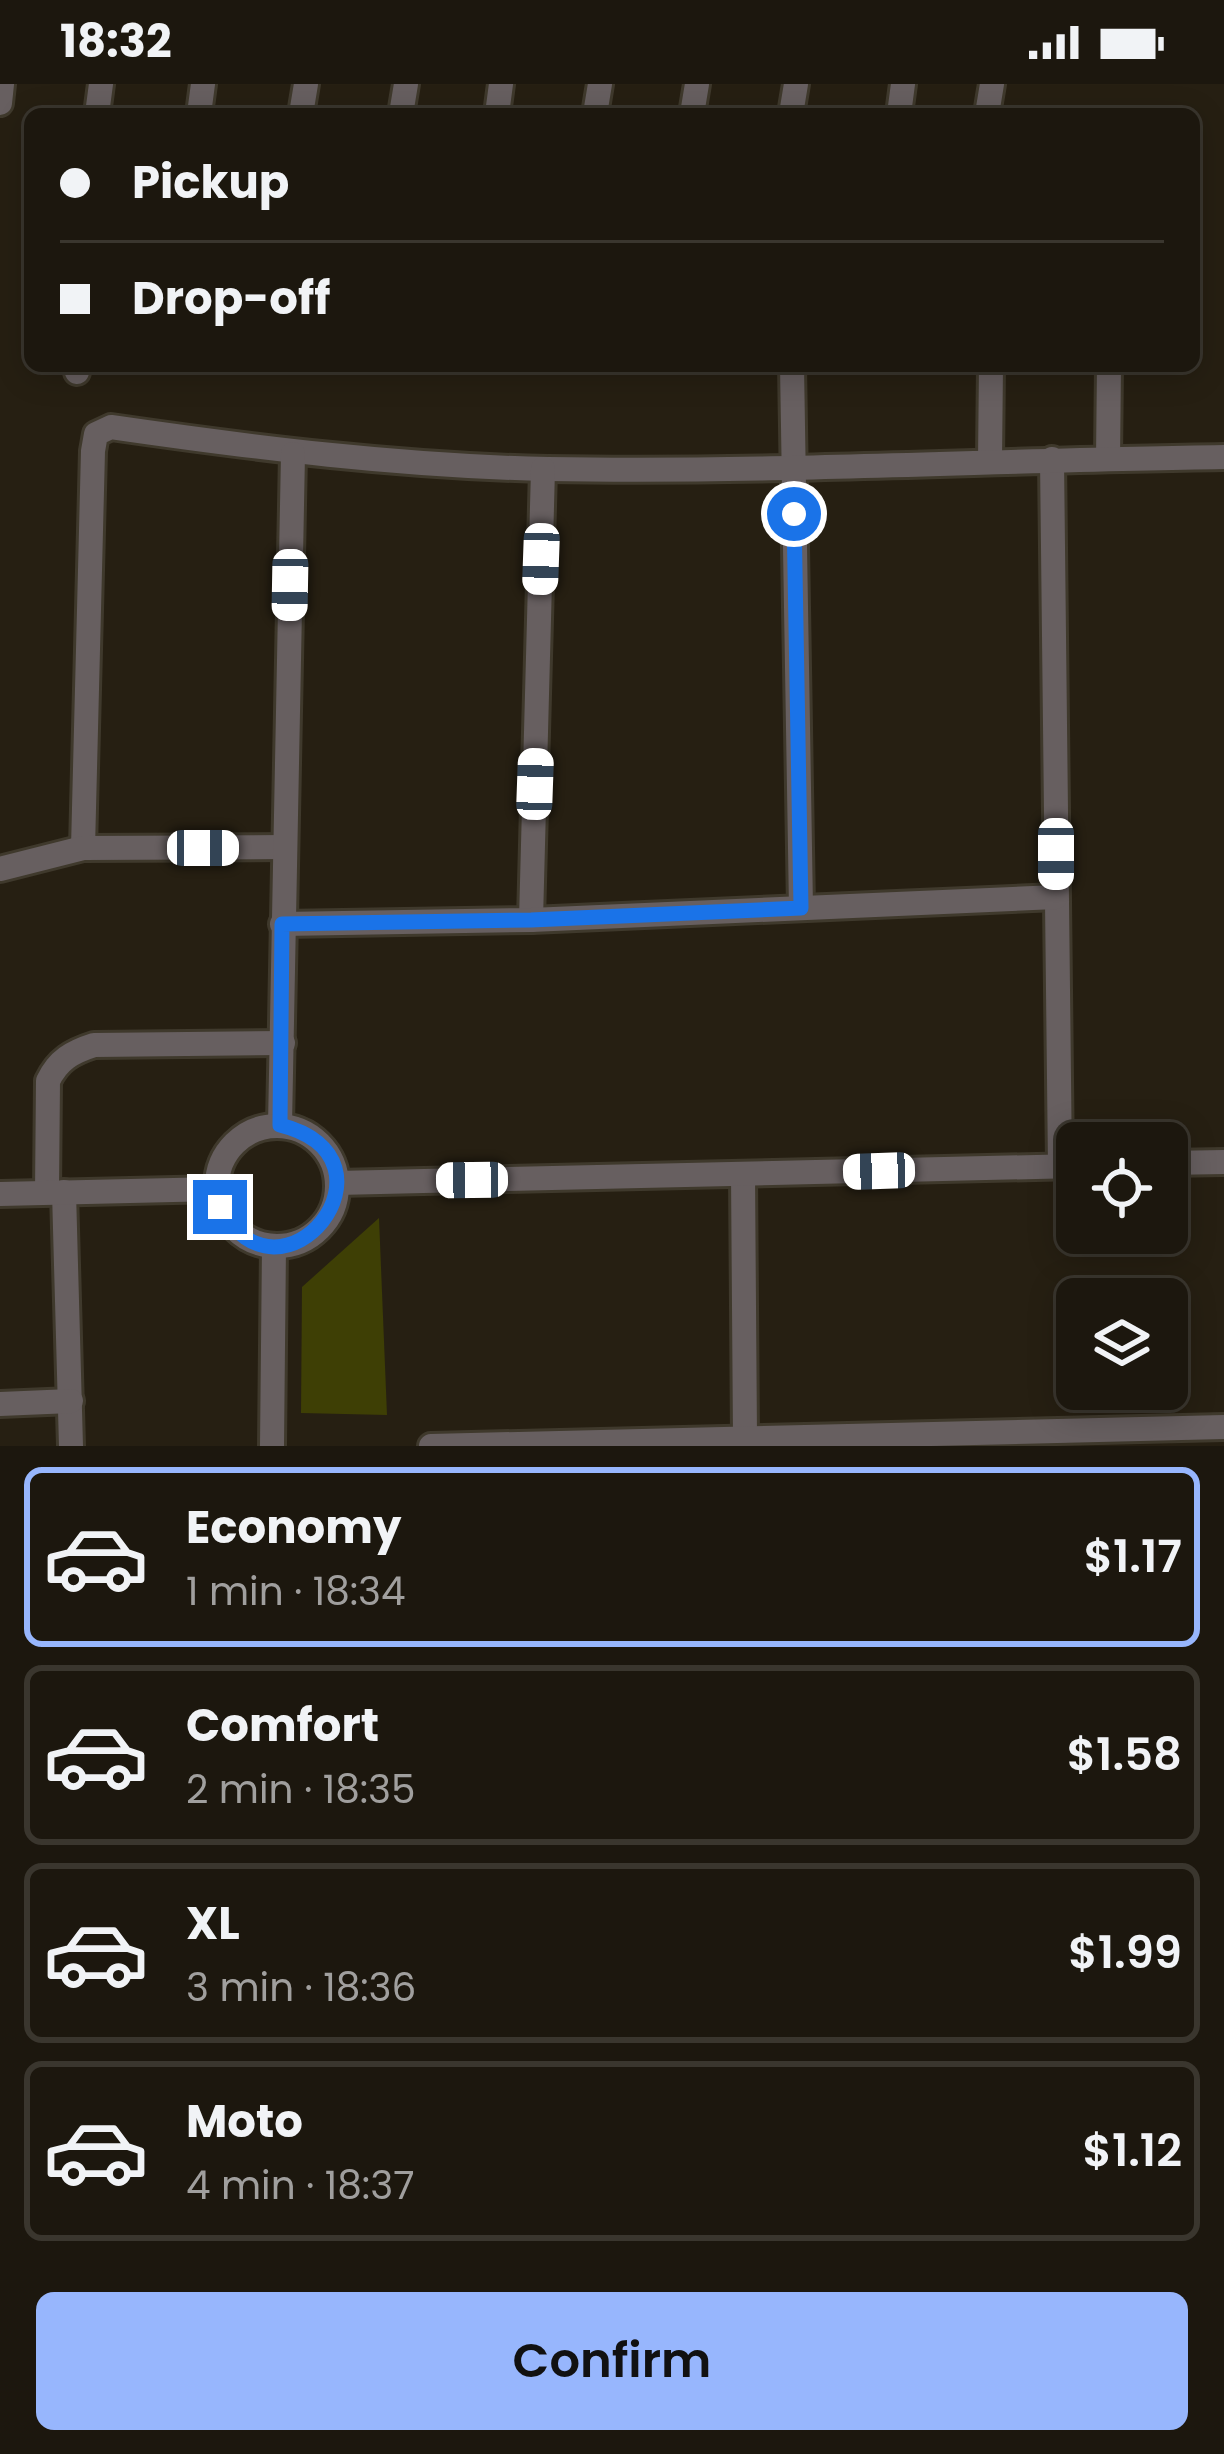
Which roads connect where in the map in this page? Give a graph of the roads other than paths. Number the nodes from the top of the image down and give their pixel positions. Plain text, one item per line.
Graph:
1 (2, 84) edge
2 (0, 103) edge
3 (792, 372) edge
4 (991, 372) edge
5 (1109, 372) edge
6 (293, 454) junction
7 (1224, 457) edge
8 (1052, 459) junction
9 (1108, 459) junction
10 (989, 460) junction
11 (543, 469) junction
12 (793, 470) junction
13 (284, 847) junction
14 (83, 848) junction
15 (0, 869) edge
16 (1056, 897) junction
17 (801, 908) junction
18 (531, 920) junction
19 (282, 924) junction
20 (283, 1043) junction
21 (1067, 1122) edge
22 (280, 1125) junction
23 (1224, 1162) edge
24 (1188, 1163) edge
25 (1056, 1166) edge
26 (743, 1174) junction
27 (337, 1183) junction
28 (217, 1189) junction
29 (56, 1192) junction
30 (0, 1194) edge
31 (274, 1246) junction
32 (71, 1401) junction
33 (0, 1404) edge
34 (1224, 1427) edge
35 (745, 1437) junction
36 (1040, 1438) edge
37 (71, 1446) edge
38 (272, 1446) edge
39 (431, 1446) edge
40 (471, 1446) edge

1 - 2 street
3 - 12 street
4 - 10 street
5 - 9 street
6 - 11 street
6 - 13 street
6 - 14 street
7 - 9 street
8 - 9 street
8 - 10 street
8 - 16 street
10 - 12 street
11 - 12 street
11 - 18 street
12 - 17 street
13 - 14 street
13 - 19 street
14 - 15 street
16 - 17 street
16 - 21 street
17 - 18 street
18 - 19 street
19 - 20 street
20 - 22 street
20 - 29 street
22 - 27 street
22 - 28 street
23 - 24 street
25 - 26 street
26 - 27 street
26 - 35 street
27 - 31 street
28 - 29 street
28 - 31 street
29 - 30 street
29 - 32 street
31 - 38 street
32 - 33 street
32 - 37 street
34 - 36 street
35 - 36 street
35 - 40 street
39 - 40 street

